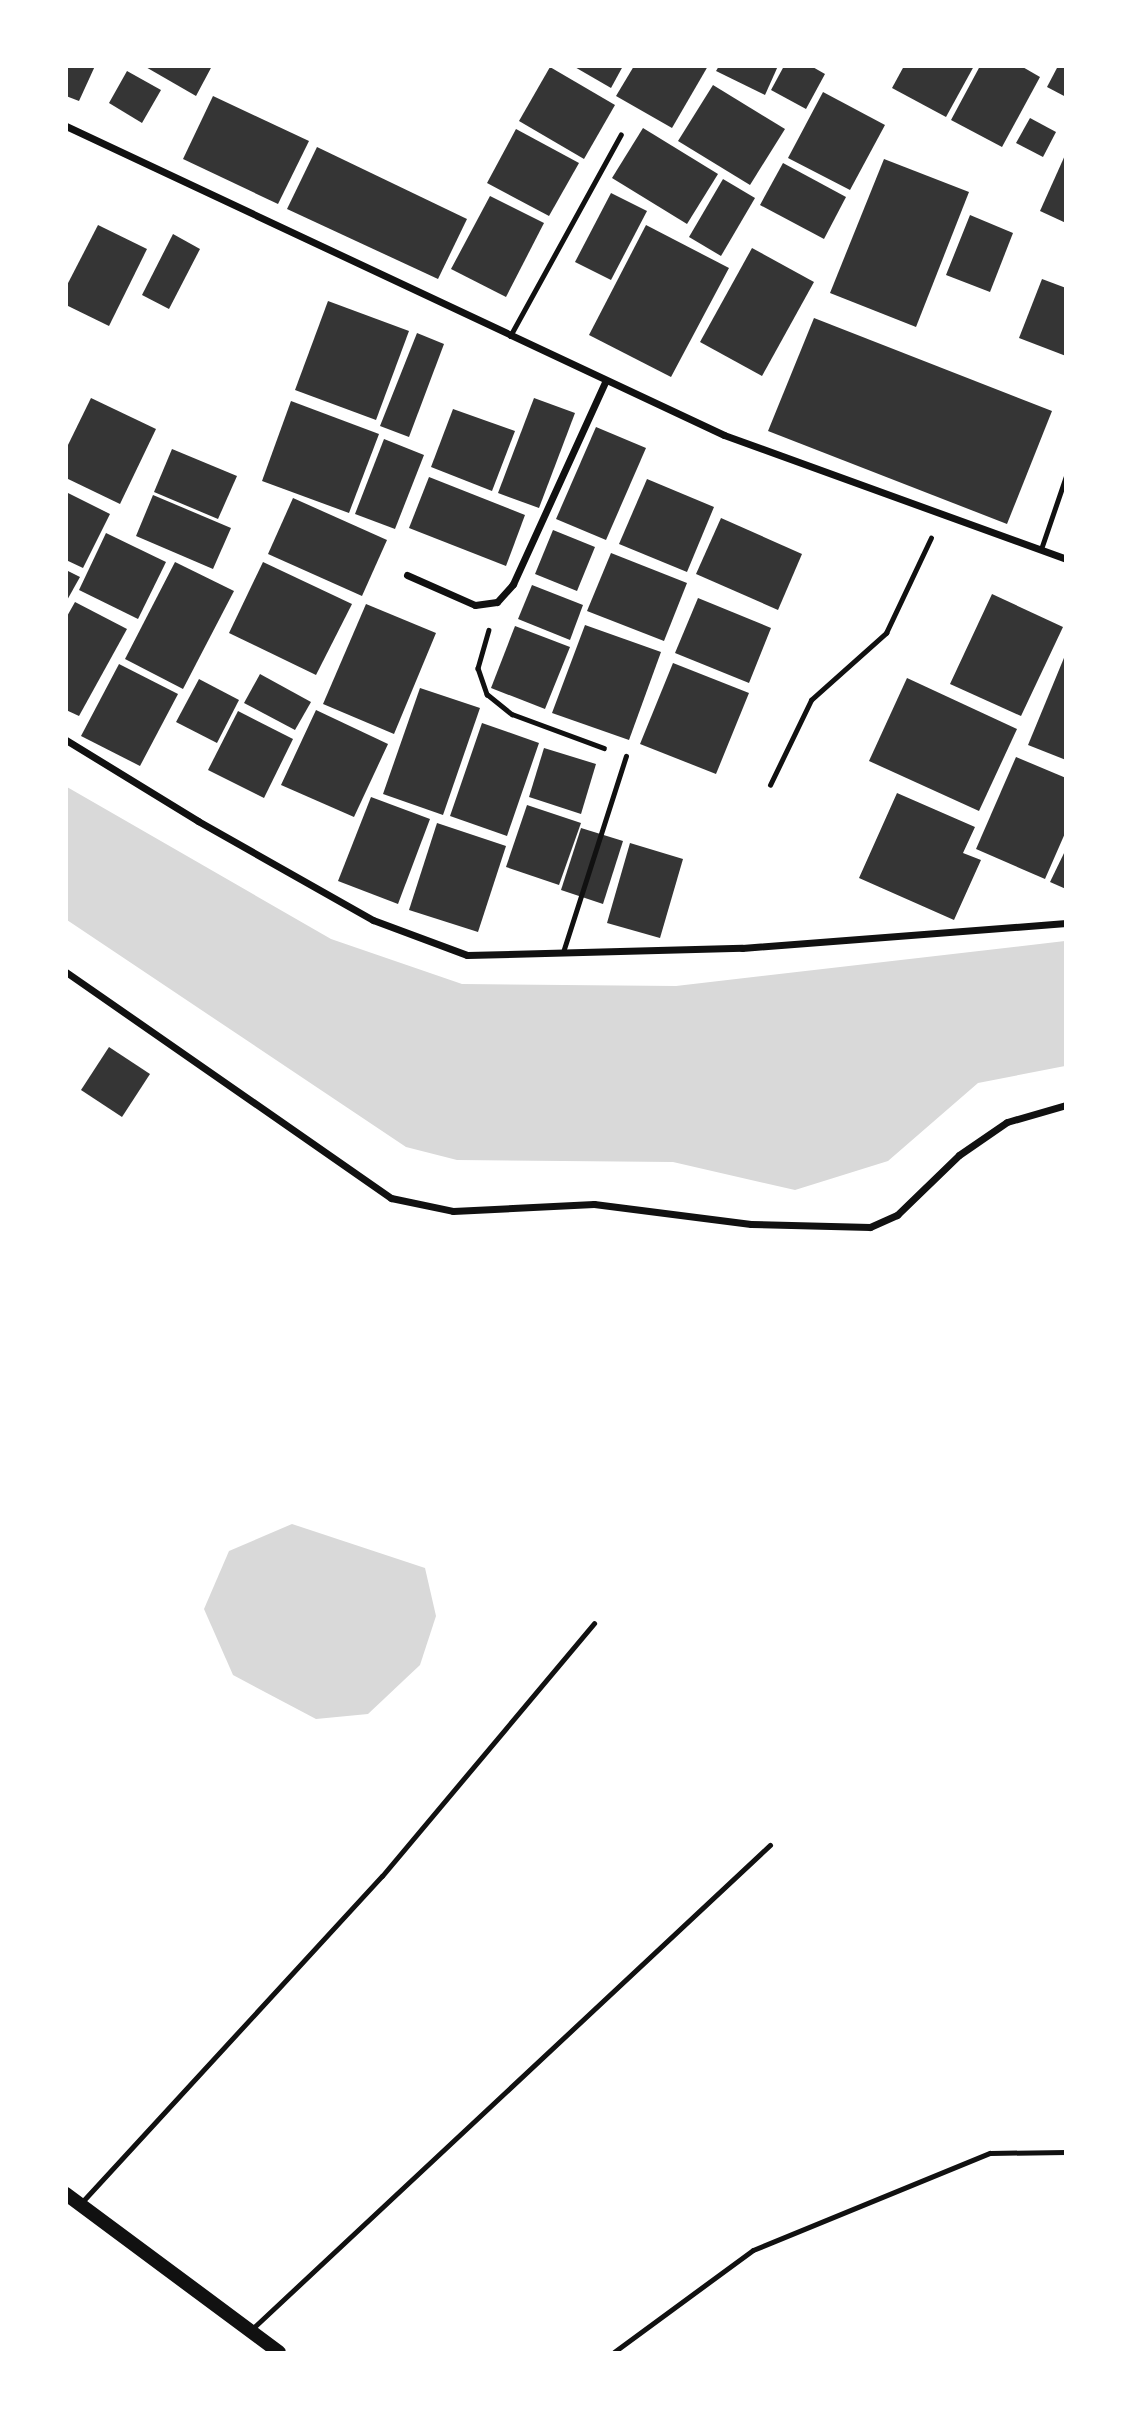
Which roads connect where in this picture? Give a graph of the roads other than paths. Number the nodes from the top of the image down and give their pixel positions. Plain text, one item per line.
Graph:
1 (66, 126) edge
2 (621, 134) dead end
3 (510, 336) junction
4 (605, 382) junction
5 (1066, 476) edge
6 (1041, 549) junction
7 (1066, 559) edge
8 (407, 575) dead end
9 (66, 740) edge
10 (626, 756) road end
11 (1066, 923) edge
12 (563, 952) junction
13 (66, 972) edge
14 (1066, 1105) edge
15 (594, 1623) dead end
16 (770, 1845) dead end
17 (1066, 2152) edge
18 (66, 2194) edge
19 (80, 2203) junction
20 (252, 2329) junction
21 (279, 2353) edge
22 (614, 2353) edge

1 - 3 street
2 - 3 lane
3 - 4 street
4 - 6 street
4 - 8 street
5 - 6 lane
6 - 7 street
9 - 12 street
10 - 12 lane
11 - 12 street
13 - 14 street
15 - 19 lane
16 - 20 lane
17 - 22 lane
18 - 19 main road
19 - 20 main road
20 - 21 main road

